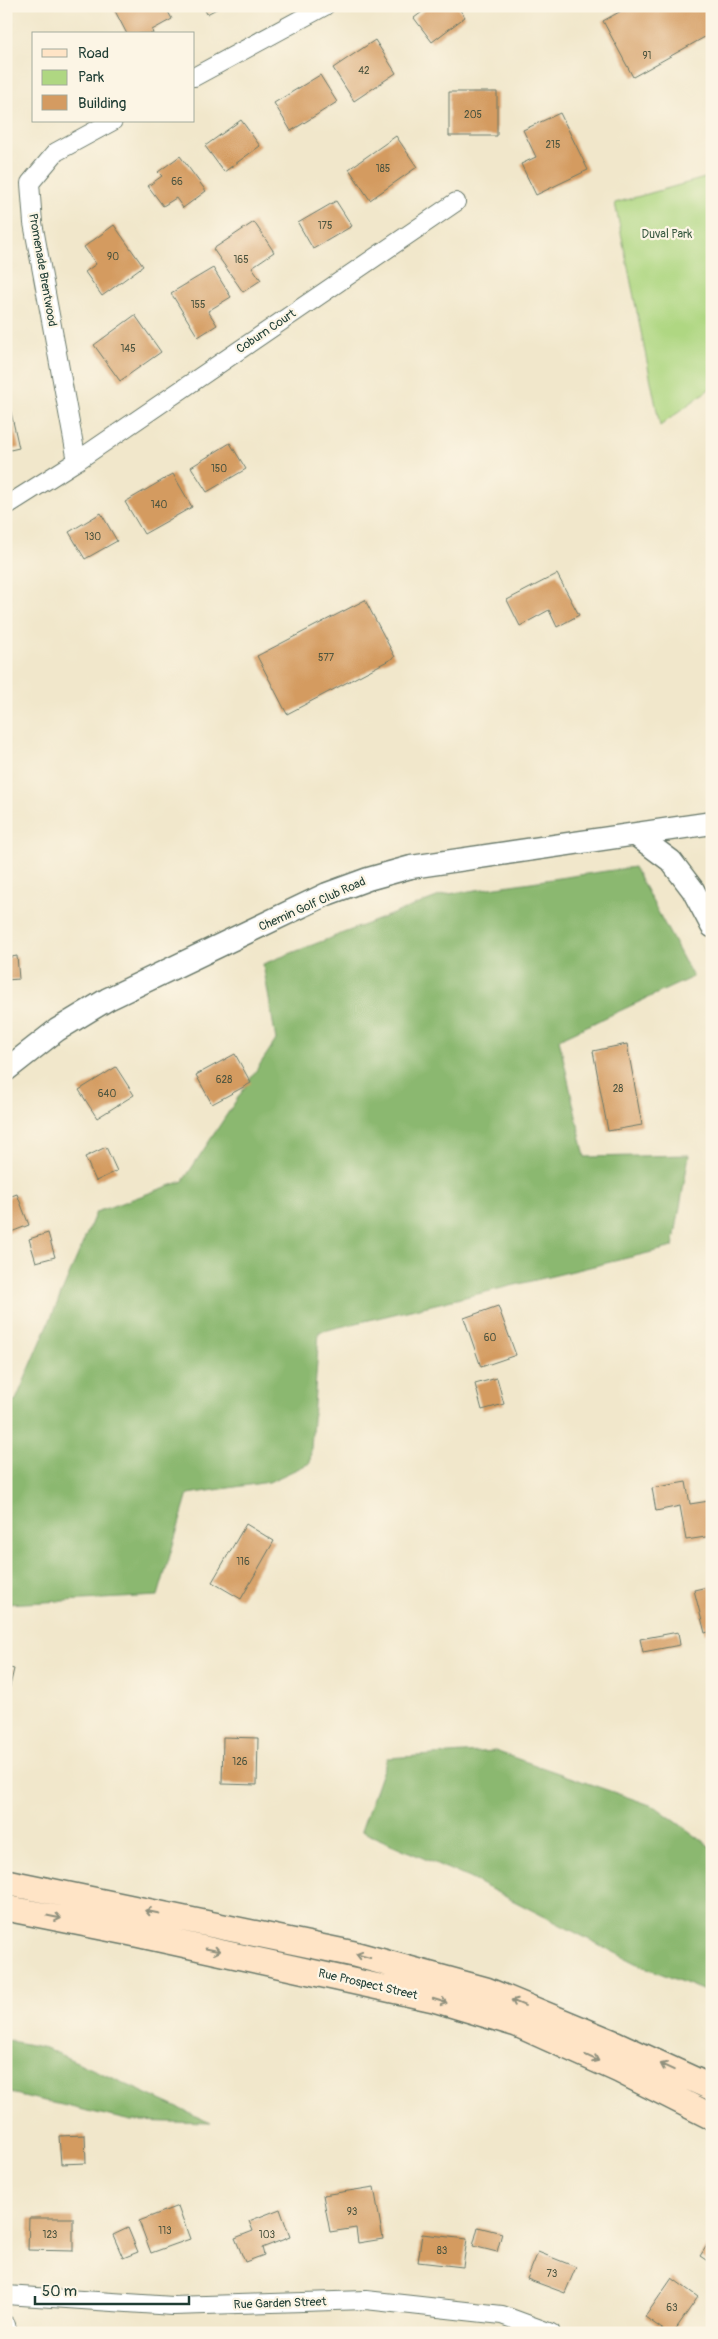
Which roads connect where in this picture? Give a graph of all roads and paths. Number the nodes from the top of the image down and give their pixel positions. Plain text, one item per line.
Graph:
1 (325, 6) edge
2 (195, 76) edge
3 (111, 122) edge
4 (456, 202) dead end
5 (77, 461) junction
6 (6, 506) edge
7 (712, 823) edge
8 (636, 835) junction
9 (712, 926) edge
10 (6, 1070) edge
11 (6, 1882) edge
12 (6, 1908) edge
13 (712, 2088) edge
14 (712, 2117) edge
15 (6, 2294) edge
16 (6, 2325) edge
17 (8, 2333) edge
18 (551, 2333) edge

1 - 2 street
3 - 5 street, Promenade Brentwood
4 - 5 street, Coburn Court
5 - 6 street, Coburn Court
7 - 8 street, Chemin Golf Club Road
8 - 9 street
8 - 10 street, Chemin Golf Club Road
13 -> 11 main road, Rue Prospect Street
12 -> 14 main road, Rue Prospect Street
15 - 18 street, Rue Garden Street
16 - 17 street

